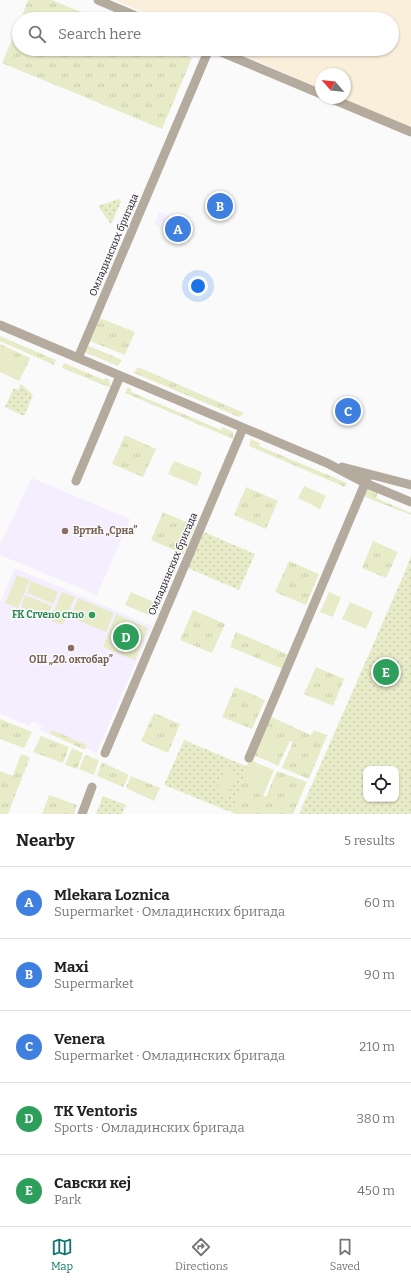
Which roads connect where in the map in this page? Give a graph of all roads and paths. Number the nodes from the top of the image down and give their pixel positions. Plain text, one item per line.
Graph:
1 (98, 0) edge
2 (126, 12) edge
3 (206, 56) edge
4 (231, 56) edge
5 (315, 91) edge
6 (344, 104) edge
7 (411, 132) edge
8 (0, 325) edge
9 (78, 358) junction
10 (120, 376) junction
11 (243, 428) junction
12 (327, 463) junction
13 (370, 474) junction
14 (76, 480) dead end
15 (365, 483) junction
16 (411, 485) edge
17 (411, 502) edge
18 (105, 753) dead end
19 (250, 758) dead end
20 (92, 787) dead end
21 (82, 814) edge

1 - 2 street
3 - 9 street, Омладинских бригада
4 - 5 street
6 - 7 street
8 - 9 street
9 - 10 street
10 - 11 street
10 - 14 street
11 - 12 street
11 - 18 street, Омладинских бригада
12 - 13 street
12 - 15 street
13 - 15 street
13 - 16 street
15 - 17 street
15 - 19 street
20 - 21 street

